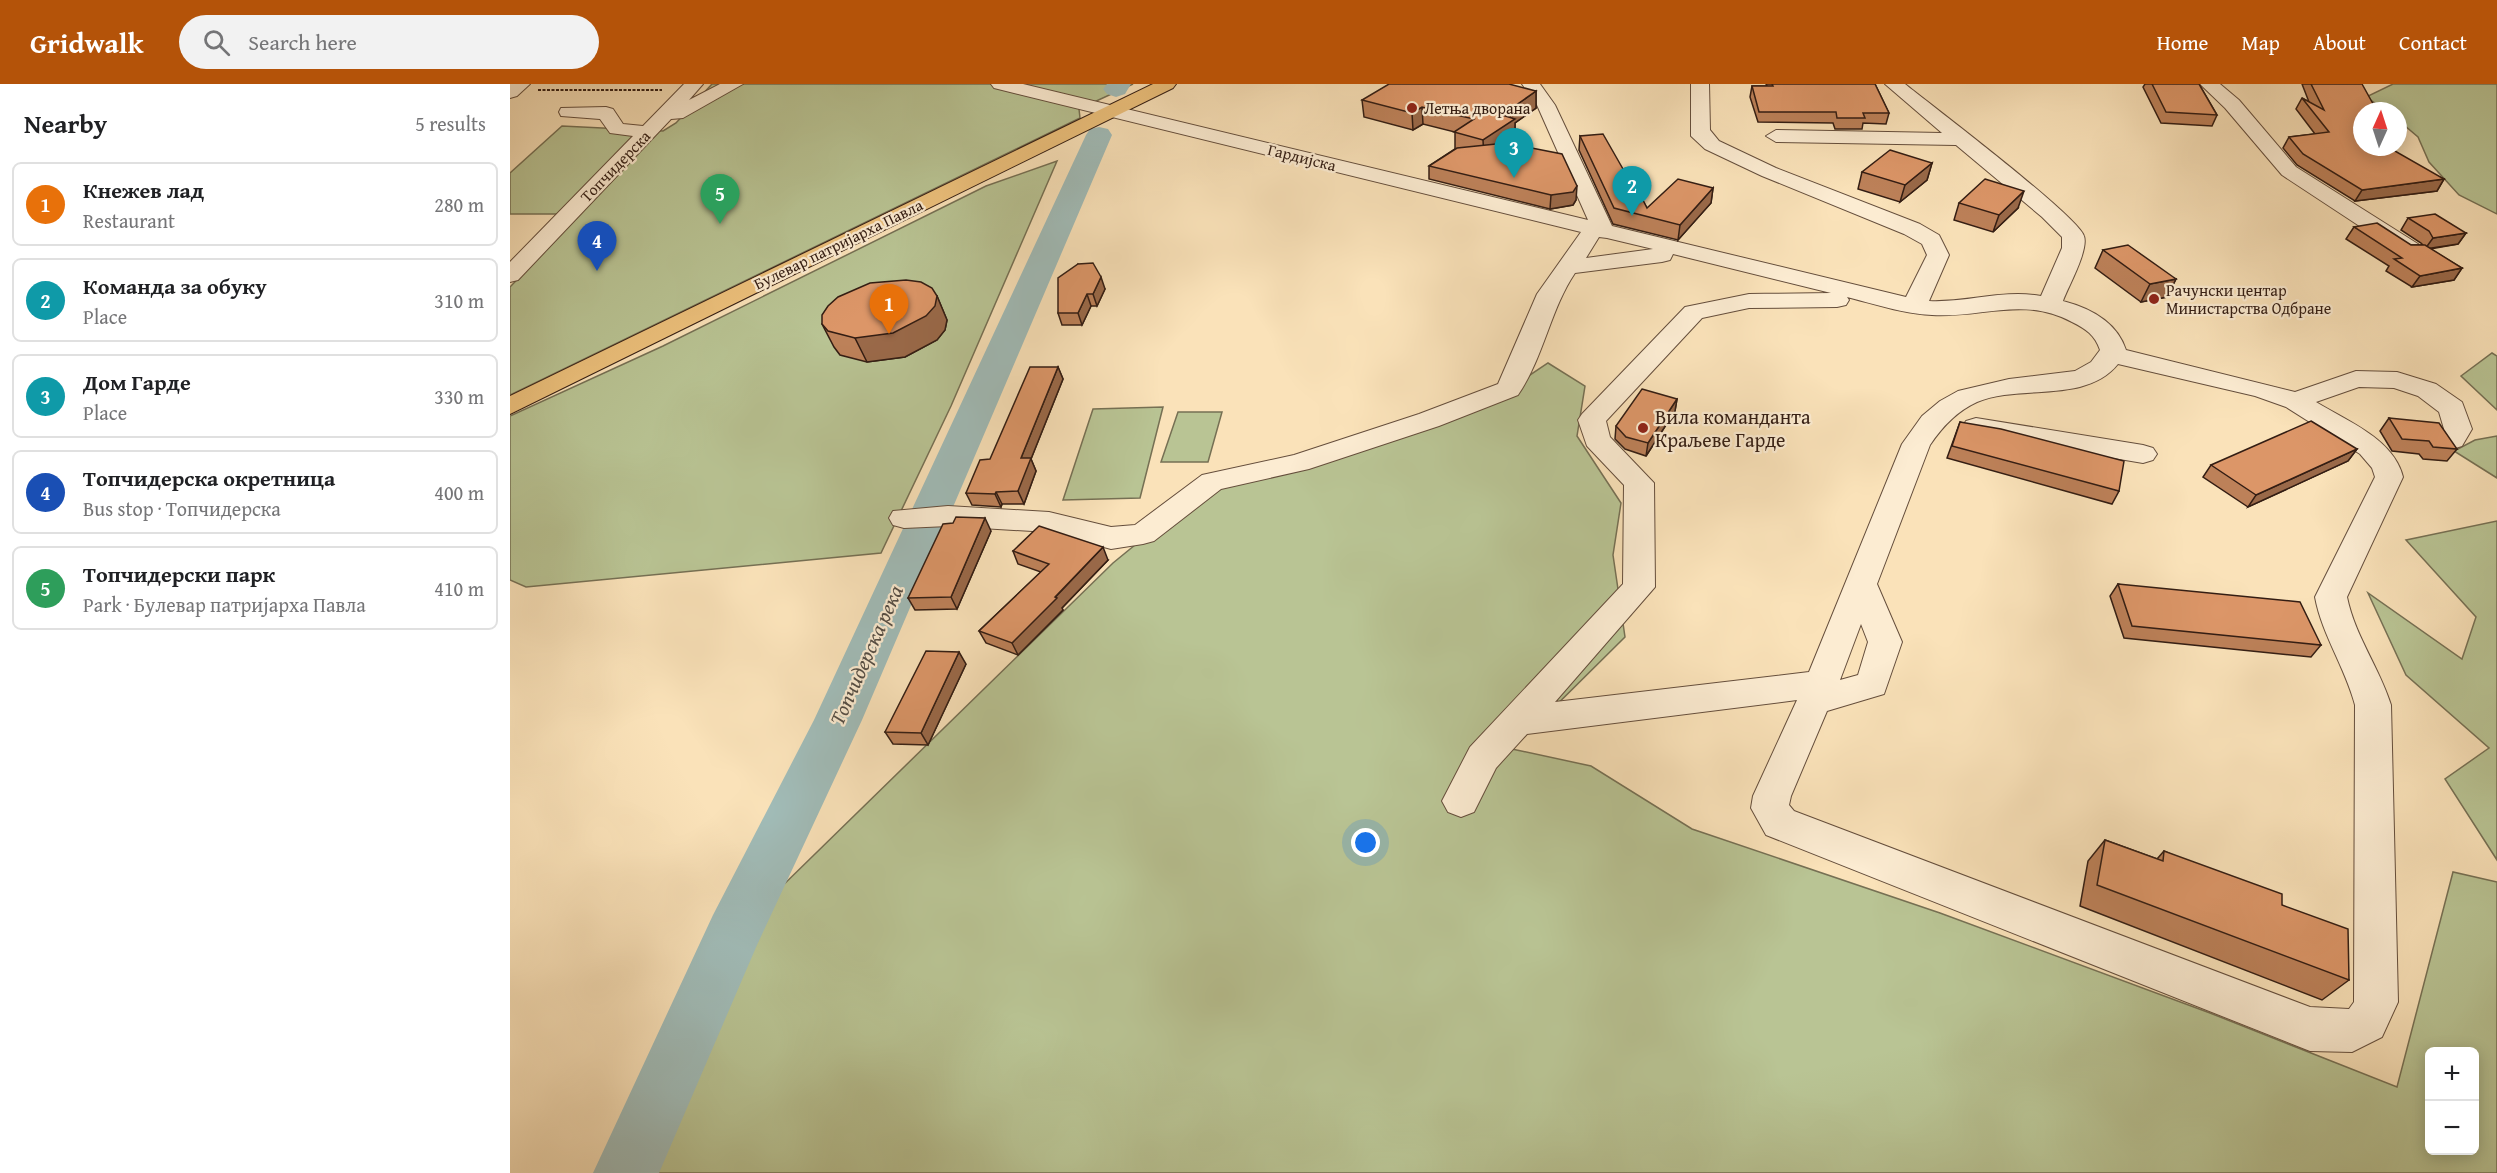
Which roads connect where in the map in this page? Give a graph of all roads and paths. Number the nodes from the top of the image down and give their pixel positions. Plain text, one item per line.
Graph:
1 (694, 84) edge
2 (734, 84) edge
3 (1000, 84) edge
4 (1167, 84) edge
5 (1531, 84) edge
6 (1700, 84) edge
7 (1894, 84) edge
8 (2209, 84) edge
9 (569, 90) dead end
10 (593, 90) dead end
11 (1114, 110) junction
12 (568, 112) dead end
13 (651, 129) junction
14 (1776, 136) dead end
15 (1961, 139) junction
16 (1599, 231) junction
17 (2412, 250) edge
18 (1705, 256) junction
19 (1566, 267) junction
20 (510, 274) edge
21 (1900, 302) junction
22 (2049, 305) junction
23 (2112, 355) junction
24 (2295, 401) junction
25 (510, 406) edge
26 (1933, 420) junction
27 (2452, 441) edge
28 (2143, 454) dead end
29 (904, 518) dead end
30 (1861, 584) junction
31 (1818, 693) junction
32 (1517, 721) junction
33 (1461, 801) dead end

1 - 13 street, Топчидерска
2 - 13 street
3 - 11 street, Гардијска
4 - 11 main road, Булевар патријарха Павла
5 - 16 street
6 - 21 street
7 - 15 street
8 - 17 street
9 - 10 path
11 - 16 street, Гардијска
11 - 25 main road, Булевар патријарха Павла
12 - 13 street
13 - 20 street, Топчидерска
14 - 15 street
15 - 22 street
16 - 18 street, Гардијска
16 - 19 street
18 - 19 street
18 - 21 street
19 - 29 street
21 - 22 street
21 - 32 street
22 - 23 street
23 - 24 street
23 - 26 street
24 - 27 street
24 - 31 street
26 - 28 street
26 - 30 street
30 - 31 street
30 - 31 street
31 - 32 street
32 - 33 street

